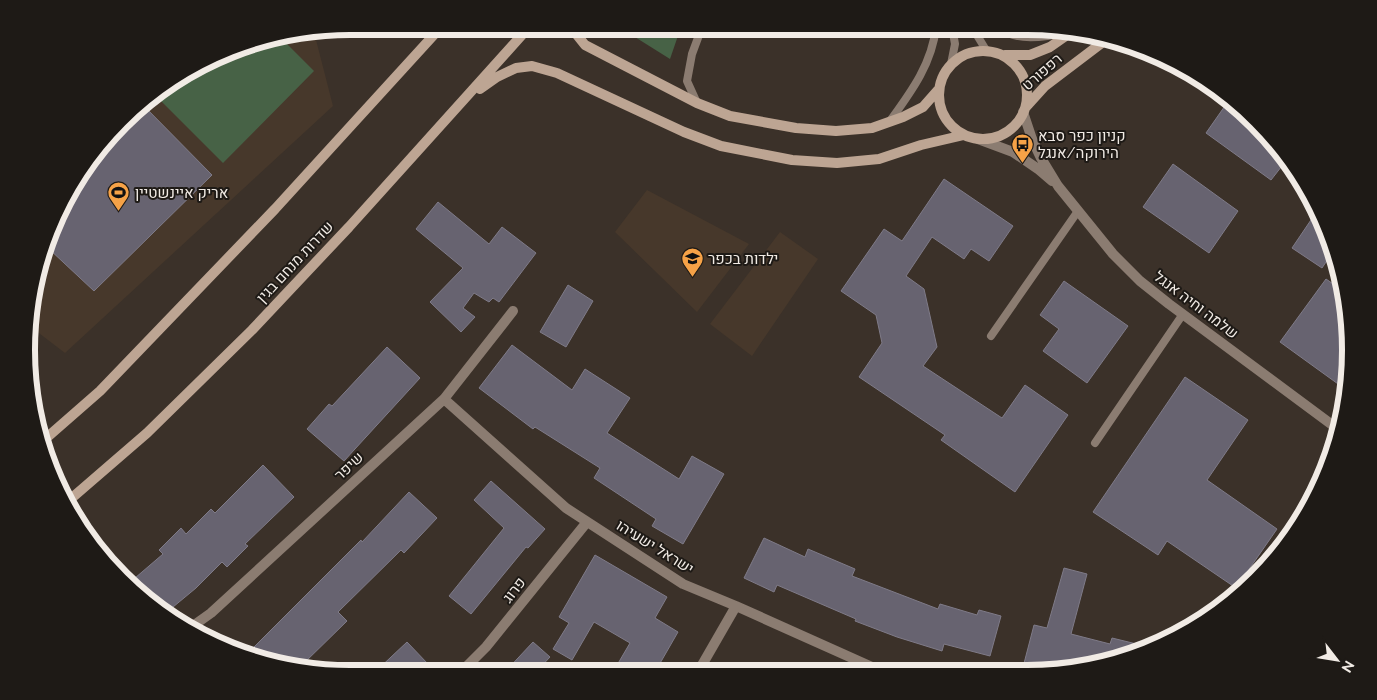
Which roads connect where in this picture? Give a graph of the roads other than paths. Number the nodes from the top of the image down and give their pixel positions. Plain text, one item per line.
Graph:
1 (432, 35) edge
2 (434, 35) edge
3 (522, 35) edge
4 (577, 35) edge
5 (699, 35) edge
6 (934, 35) edge
7 (953, 35) edge
8 (977, 35) edge
9 (1013, 35) edge
10 (1044, 36) edge
11 (1063, 37) edge
12 (430, 40) junction
13 (1100, 44) edge
14 (986, 50) junction
15 (1003, 55) junction
16 (951, 64) junction
17 (938, 90) junction
18 (467, 98) junction
19 (697, 103) junction
20 (1024, 109) junction
21 (890, 122) junction
22 (964, 135) junction
23 (978, 140) junction
24 (1058, 186) junction
25 (1078, 211) junction
26 (513, 311) dead end
27 (1183, 314) junction
28 (991, 336) dead end
29 (444, 399) junction
30 (1333, 425) edge
31 (48, 437) edge
32 (1095, 443) dead end
33 (72, 498) edge
34 (587, 522) junction
35 (736, 606) junction
36 (195, 625) edge
37 (468, 665) edge
38 (702, 665) edge
39 (865, 665) edge

1 - 12 main road
2 - 12 main road
3 - 18 main road, שדרות מנחם בגין
4 - 19 main road
5 - 19 lane
6 - 21 lane
7 - 16 lane
8 - 14 lane
9 - 10 lane
11 - 15 main road, רפפורט
12 - 31 main road
13 - 20 main road, רפפורט
14 - 15 main road
14 - 16 main road
15 - 20 main road
16 - 17 main road
17 - 21 main road
17 - 22 main road
18 - 22 main road
18 - 33 main road, שדרות מנחם בגין
19 - 21 main road
20 - 23 main road
20 - 24 street, שלמה וחיה אנגל
22 - 23 main road
23 - 24 street, שלמה וחיה אנגל
24 - 25 street, שלמה וחיה אנגל
25 - 27 street, שלמה וחיה אנגל
25 - 28 lane
26 - 29 street, שיפר
27 - 30 street, שלמה וחיה אנגל
27 - 32 lane
29 - 34 street, ישראל ישעיהו
29 - 36 street, שיפר
34 - 35 street, ישראל ישעיהו
34 - 37 street, פרוג
35 - 38 street
35 - 39 street, ישראל ישעיהו

